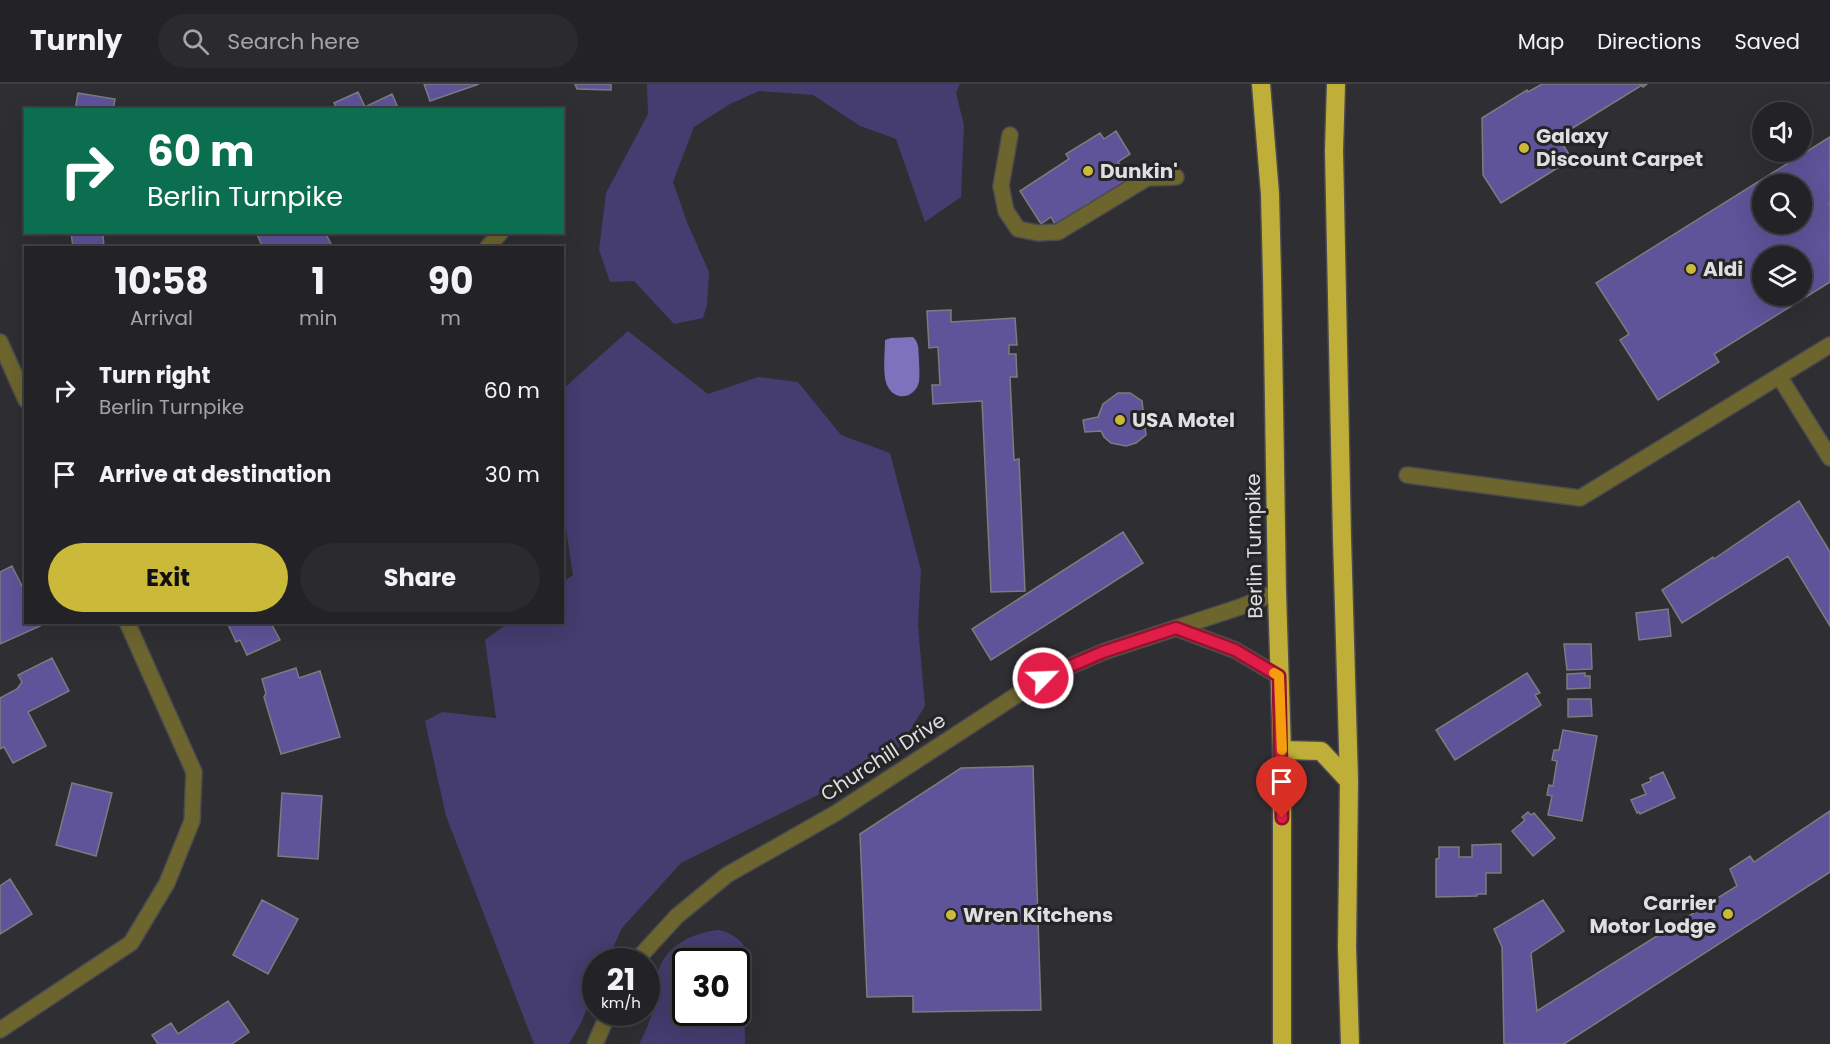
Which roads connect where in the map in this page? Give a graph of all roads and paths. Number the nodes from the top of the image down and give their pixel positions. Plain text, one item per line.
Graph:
1 (1261, 84) edge
2 (1336, 84) edge
3 (1010, 135) dead end
4 (1176, 177) dead end
5 (499, 234) edge
6 (489, 246) edge
7 (0, 342) edge
8 (1830, 345) edge
9 (1779, 376) junction
10 (24, 396) edge
11 (1830, 458) edge
12 (1407, 475) dead end
13 (1277, 592) junction
14 (128, 624) edge
15 (1176, 628) junction
16 (1279, 676) junction
17 (1282, 750) junction
18 (1349, 782) junction
19 (648, 948) edge
20 (603, 1026) edge
21 (0, 1030) edge
22 (595, 1044) edge
23 (1282, 1044) edge
24 (1350, 1044) edge

1 - 13 highway, Berlin Turnpike
2 - 18 highway
3 - 4 street
5 - 6 street
7 - 10 street
8 - 9 street
9 - 11 street
9 - 12 street
13 - 15 street, Churchill Drive
13 - 16 highway, Berlin Turnpike
14 - 21 street
15 - 16 street
15 - 19 street, Churchill Drive
16 - 17 highway, Berlin Turnpike
17 - 18 highway
17 - 23 highway, Berlin Turnpike
18 - 24 highway
20 - 22 street

